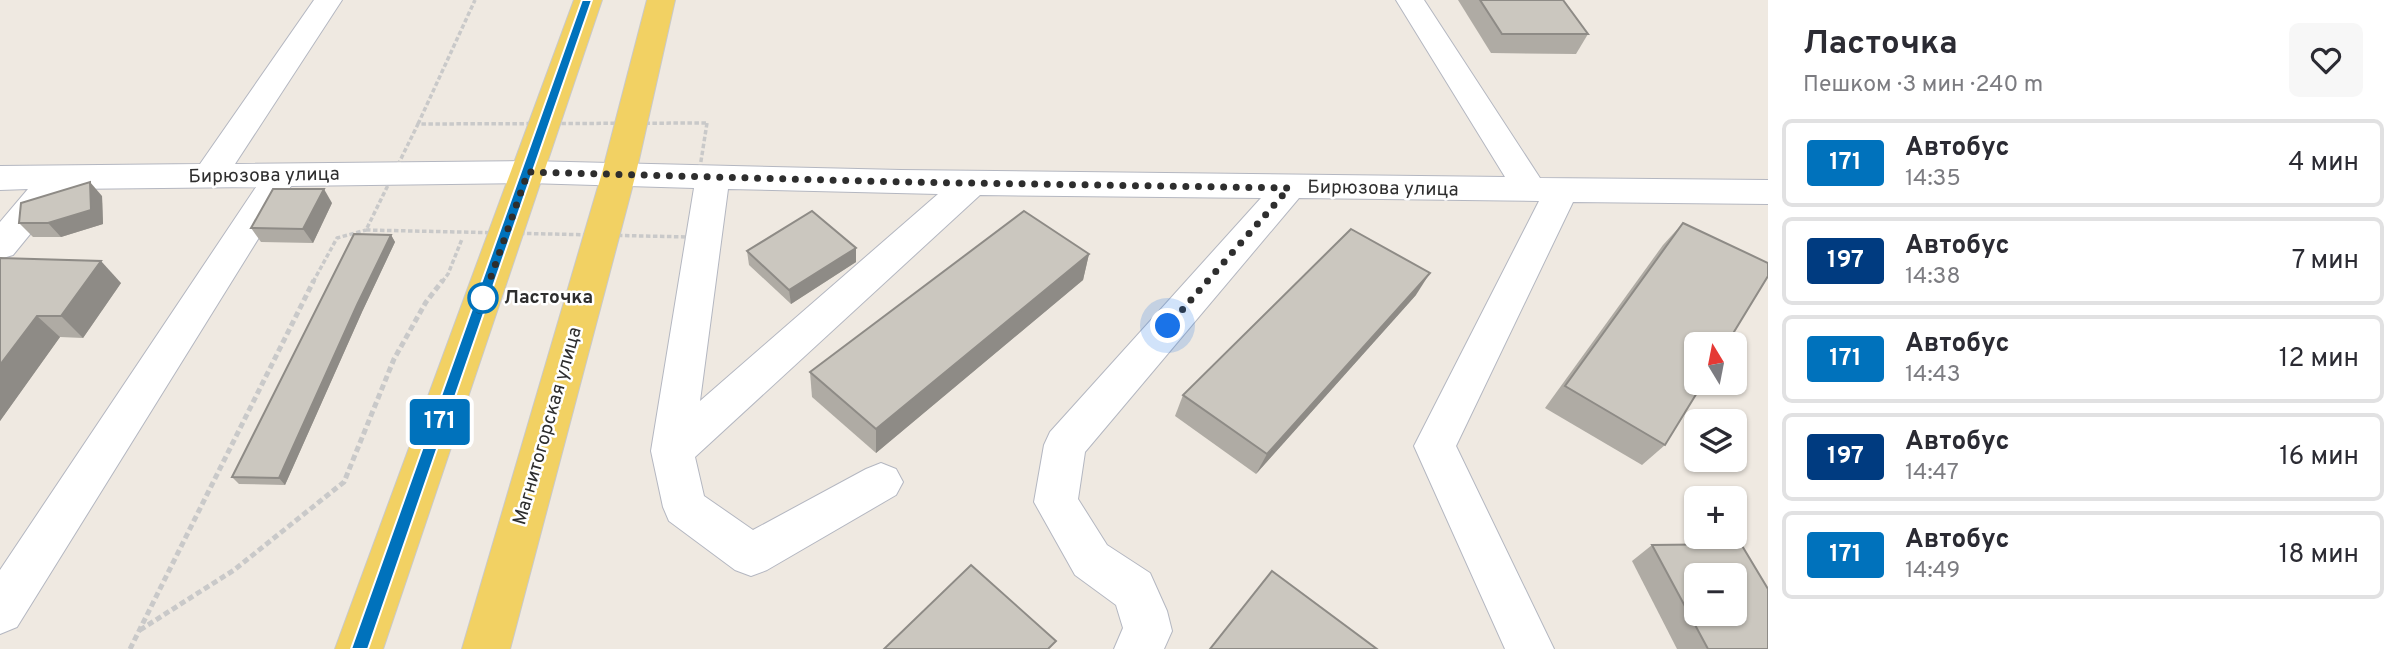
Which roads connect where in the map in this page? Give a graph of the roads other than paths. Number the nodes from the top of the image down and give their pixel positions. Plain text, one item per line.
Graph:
1 (328, 0) edge
2 (587, 0) edge
3 (662, 0) edge
4 (1410, 0) edge
5 (528, 172) junction
6 (619, 173) junction
7 (713, 175) junction
8 (280, 176) junction
9 (209, 177) junction
10 (0, 178) edge
11 (57, 178) junction
12 (972, 183) junction
13 (1289, 188) junction
14 (1546, 191) junction
15 (1768, 192) edge
16 (0, 246) edge
17 (672, 451) junction
18 (881, 482) dead end
19 (0, 611) edge
20 (359, 649) edge
21 (486, 649) edge
22 (1138, 649) edge
23 (1530, 649) edge

1 - 9 street
2 - 5 main road
3 - 6 main road, Магнитогорская улица
4 - 14 street
5 - 6 street, Бирюзова улица
5 - 8 street, Бирюзова улица
5 - 20 main road
6 - 7 street, Бирюзова улица
6 - 21 main road, Магнитогорская улица
7 - 12 street, Бирюзова улица
7 - 17 street
8 - 9 street, Бирюзова улица
8 - 19 street
9 - 11 street, Бирюзова улица
10 - 11 street, Бирюзова улица
11 - 16 street
12 - 13 street, Бирюзова улица
12 - 17 street
13 - 14 street, Бирюзова улица
13 - 22 street
14 - 15 street, Бирюзова улица
14 - 23 street
17 - 18 street

